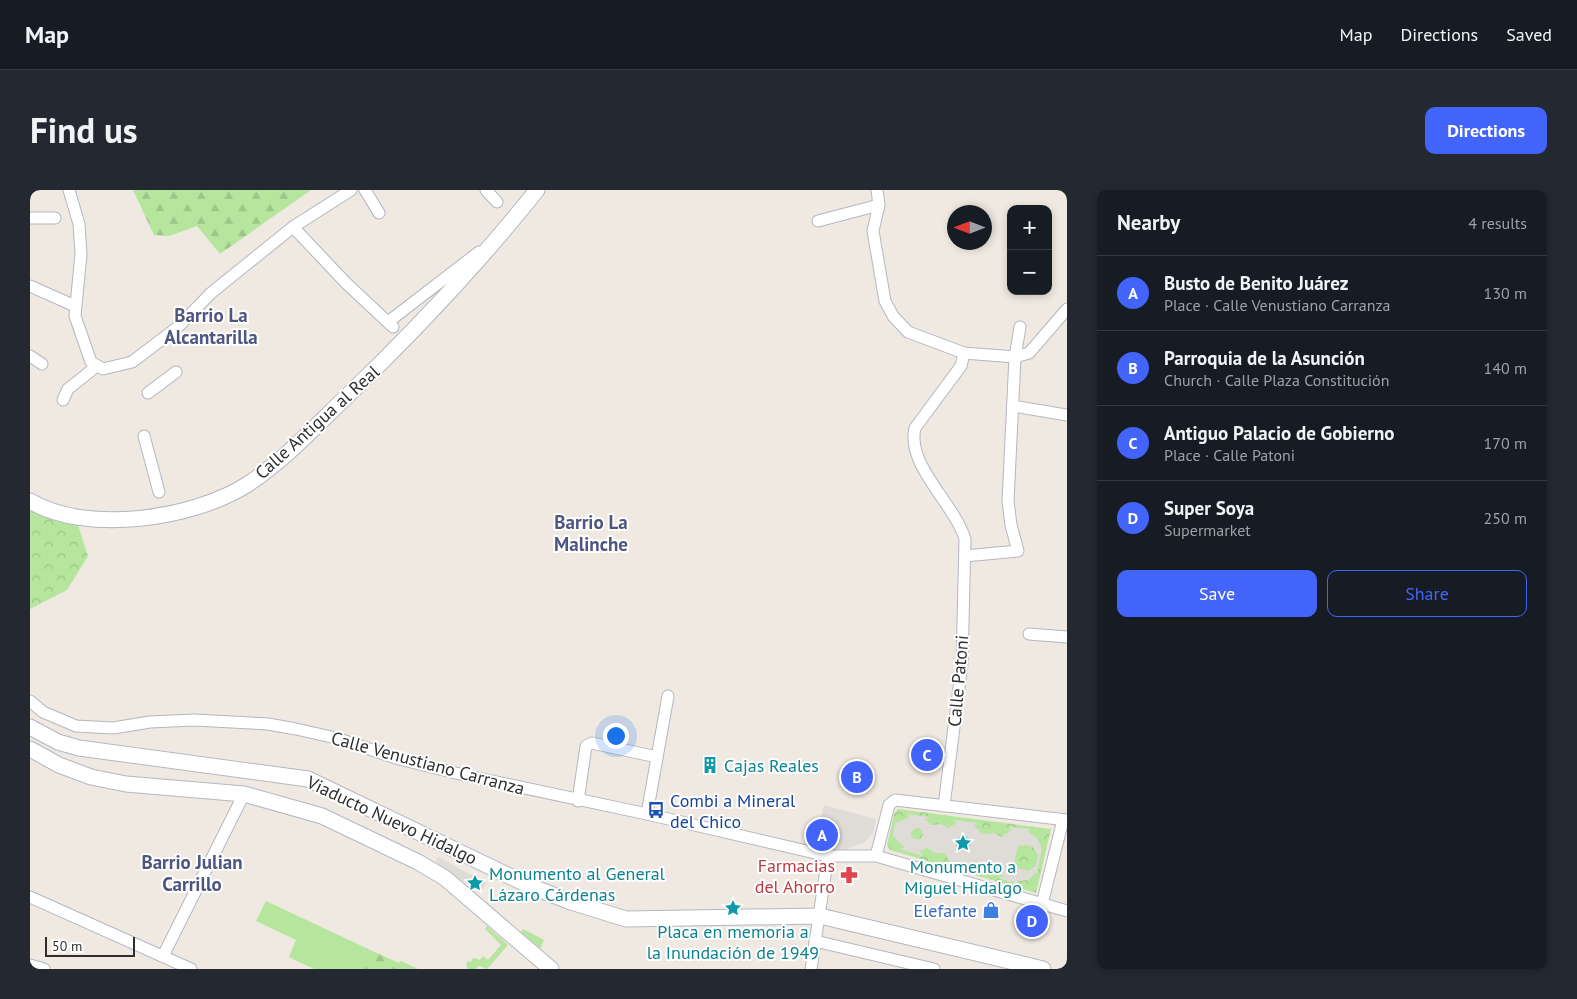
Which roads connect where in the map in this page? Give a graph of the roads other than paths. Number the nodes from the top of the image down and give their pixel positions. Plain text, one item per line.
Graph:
1 (69, 190) edge
2 (351, 190) edge
3 (365, 190) edge
4 (486, 190) edge
5 (537, 190) edge
6 (878, 190) edge
7 (497, 202) dead end
8 (879, 205) junction
9 (379, 213) dead end
10 (30, 218) edge
11 (55, 218) dead end
12 (818, 221) dead end
13 (293, 227) junction
14 (498, 237) junction
15 (30, 286) edge
16 (75, 306) junction
17 (1067, 309) edge
18 (1020, 328) dead end
19 (964, 353) junction
20 (30, 356) edge
21 (1015, 358) junction
22 (42, 364) dead end
23 (97, 366) junction
24 (176, 372) dead end
25 (148, 393) dead end
26 (63, 400) dead end
27 (1014, 406) junction
28 (1067, 415) edge
29 (144, 436) dead end
30 (159, 492) dead end
31 (30, 500) edge
32 (965, 556) junction
33 (1029, 634) dead end
34 (1067, 637) edge
35 (668, 696) dead end
36 (30, 701) edge
37 (30, 727) edge
38 (30, 749) edge
39 (657, 757) junction
40 (244, 794) junction
41 (578, 801) junction
42 (944, 806) junction
43 (647, 814) junction
44 (1065, 820) edge
45 (828, 856) junction
46 (876, 856) junction
47 (30, 897) edge
48 (1042, 904) junction
49 (1067, 911) edge
50 (820, 916) junction
51 (816, 941) junction
52 (163, 956) junction
53 (30, 965) edge
54 (186, 968) edge
55 (44, 969) edge
56 (551, 969) edge
57 (811, 969) edge
58 (934, 969) edge
59 (1042, 969) edge

1 - 16 street
2 - 13 street
3 - 9 street
4 - 7 street
5 - 14 main road, Calle Antigua al Real
6 - 8 street
8 - 12 street
8 - 19 street
10 - 11 street
13 - 14 street
13 - 23 street
14 - 31 main road, Calle Antigua al Real
15 - 16 street
16 - 23 street
17 - 21 street
18 - 21 street
19 - 21 street
19 - 32 street, Calle Patoni
20 - 22 street
21 - 27 street
23 - 26 street
24 - 25 street
27 - 28 street
27 - 32 street
29 - 30 street
32 - 42 street, Calle Patoni
33 - 34 street
35 - 39 street
36 - 41 street, Calle Venustiano Carranza
37 - 50 main road, Viaducto Nuevo Hidalgo
38 - 40 main road
39 - 41 street
39 - 43 street
40 - 52 street
40 - 56 main road
41 - 43 street, Calle Venustiano Carranza
42 - 44 street
42 - 46 street
43 - 45 street, Calle Venustiano Carranza
44 - 48 street
45 - 46 street, Calle Venustiano Carranza
45 - 50 street
46 - 48 street, Calle Venustiano Carranza
47 - 52 street
48 - 49 street, Calle Venustiano Carranza
50 - 51 street
50 - 59 main road, Viaducto Nuevo Hidalgo
51 - 57 street
51 - 58 street
52 - 54 street
53 - 55 street

